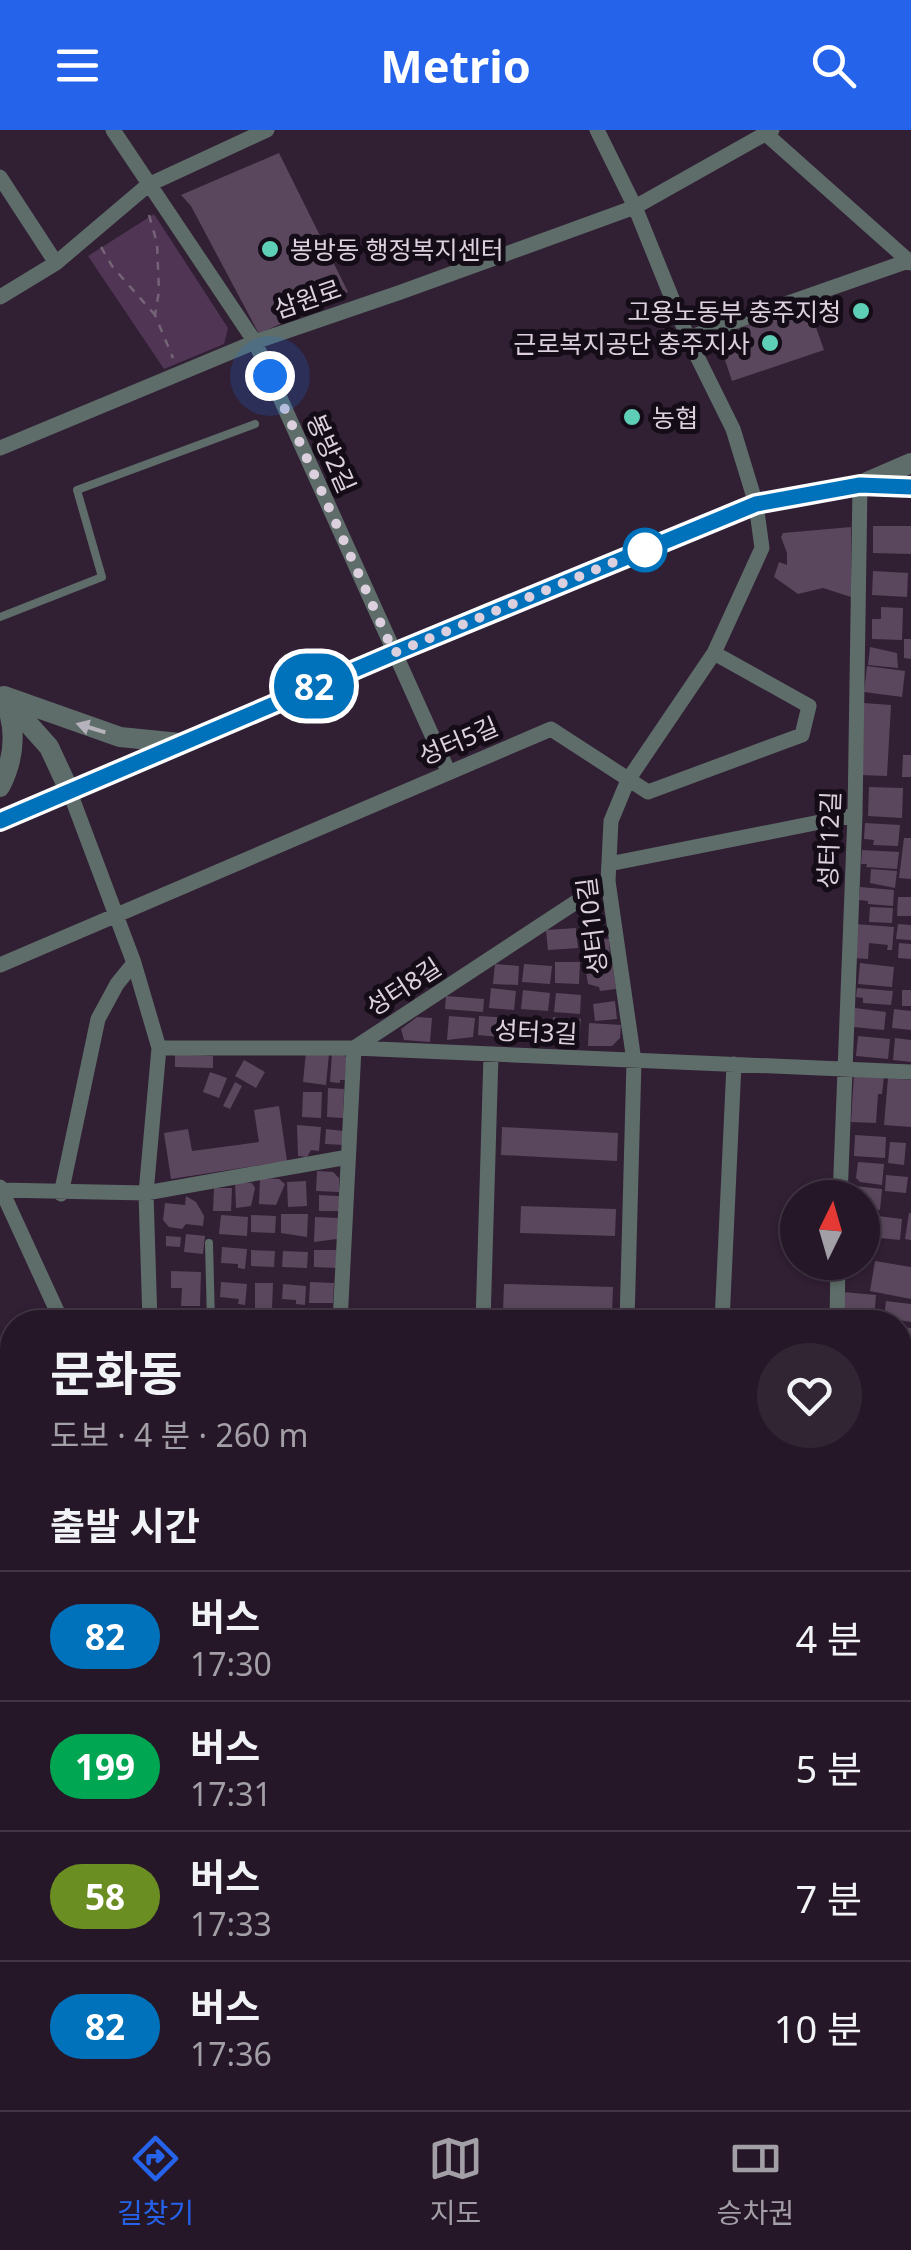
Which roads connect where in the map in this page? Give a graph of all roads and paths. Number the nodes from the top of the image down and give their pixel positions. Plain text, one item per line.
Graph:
1 (113, 130) edge
2 (268, 130) edge
3 (598, 130) edge
4 (769, 132) edge
5 (0, 177) edge
6 (148, 186) junction
7 (635, 207) junction
8 (149, 214) dead end
9 (101, 247) dead end
10 (910, 262) edge
11 (56, 263) junction
12 (0, 297) edge
13 (155, 316) junction
14 (688, 338) junction
15 (255, 342) junction
16 (175, 362) dead end
17 (255, 424) dead end
18 (0, 448) edge
19 (911, 463) edge
20 (860, 485) junction
21 (911, 487) edge
22 (756, 504) junction
23 (0, 618) edge
24 (394, 653) junction
25 (714, 653) junction
26 (2, 694) edge
27 (182, 743) junction
28 (448, 771) junction
29 (628, 780) junction
30 (0, 788) edge
31 (70, 790) junction
32 (855, 815) junction
33 (0, 821) edge
34 (609, 864) junction
35 (608, 882) junction
36 (116, 913) junction
37 (134, 963) junction
38 (0, 966) edge
39 (159, 1048) junction
40 (354, 1048) junction
41 (491, 1054) junction
42 (634, 1061) junction
43 (734, 1064) junction
44 (842, 1069) junction
45 (911, 1072) edge
46 (348, 1157) junction
47 (840, 1180) edge
48 (0, 1189) edge
49 (146, 1193) junction
50 (61, 1194) junction
51 (209, 1242) dead end
52 (838, 1280) edge
53 (56, 1310) edge
54 (150, 1310) edge
55 (209, 1310) edge
56 (341, 1310) edge
57 (482, 1310) edge
58 (627, 1310) edge
59 (723, 1310) edge
60 (837, 1310) edge
61 (708, 2110) edge
62 (731, 2110) edge

1 - 6 street, 봉방2길
2 - 6 street
3 - 7 street
4 - 7 street, 삼원로
4 - 10 street
5 - 11 street
6 - 11 street
6 - 15 street, 봉방2길
7 - 14 street
7 - 15 street, 삼원로
8 - 13 path
9 - 13 path
10 - 14 street
11 - 12 street
13 - 16 path
14 - 22 street
15 - 18 street, 삼원로
15 - 24 street, 봉방2길
17 - 23 lane
19 - 20 street
20 - 21 street
20 - 22 street
20 - 32 street, 성터12길
22 - 24 street
22 - 25 street, 성터10길
24 - 27 street
24 - 28 street, 봉방2길
25 - 29 street, 성터10길
25 - 29 street
27 -> 26 street
26 - 30 street
26 - 31 street
27 - 31 street
28 - 29 street, 성터5길
28 - 36 street, 성터5길
29 - 34 street, 성터10길
31 - 33 street
31 - 36 street
32 - 34 street
32 - 44 street, 성터12길
34 - 35 street, 성터10길
35 - 40 street, 성터8길
35 - 42 street, 성터10길
36 - 37 street
36 - 38 street, 성터5길
37 - 39 street
37 - 50 street
39 - 40 street, 성터3길
39 - 49 street
40 - 41 street, 성터3길
40 - 46 street, 성터8길
41 - 42 street, 성터3길
41 - 57 street
42 - 43 street, 성터3길
42 - 58 street, 성터10길
43 - 44 street, 성터3길
43 - 59 street
44 - 45 street, 성터3길
44 - 47 street, 성터12길
46 - 49 street
46 - 56 street, 성터8길
48 - 50 street
48 - 53 street
49 - 50 street
49 - 54 street
51 - 55 lane
52 - 60 street
61 - 62 path

